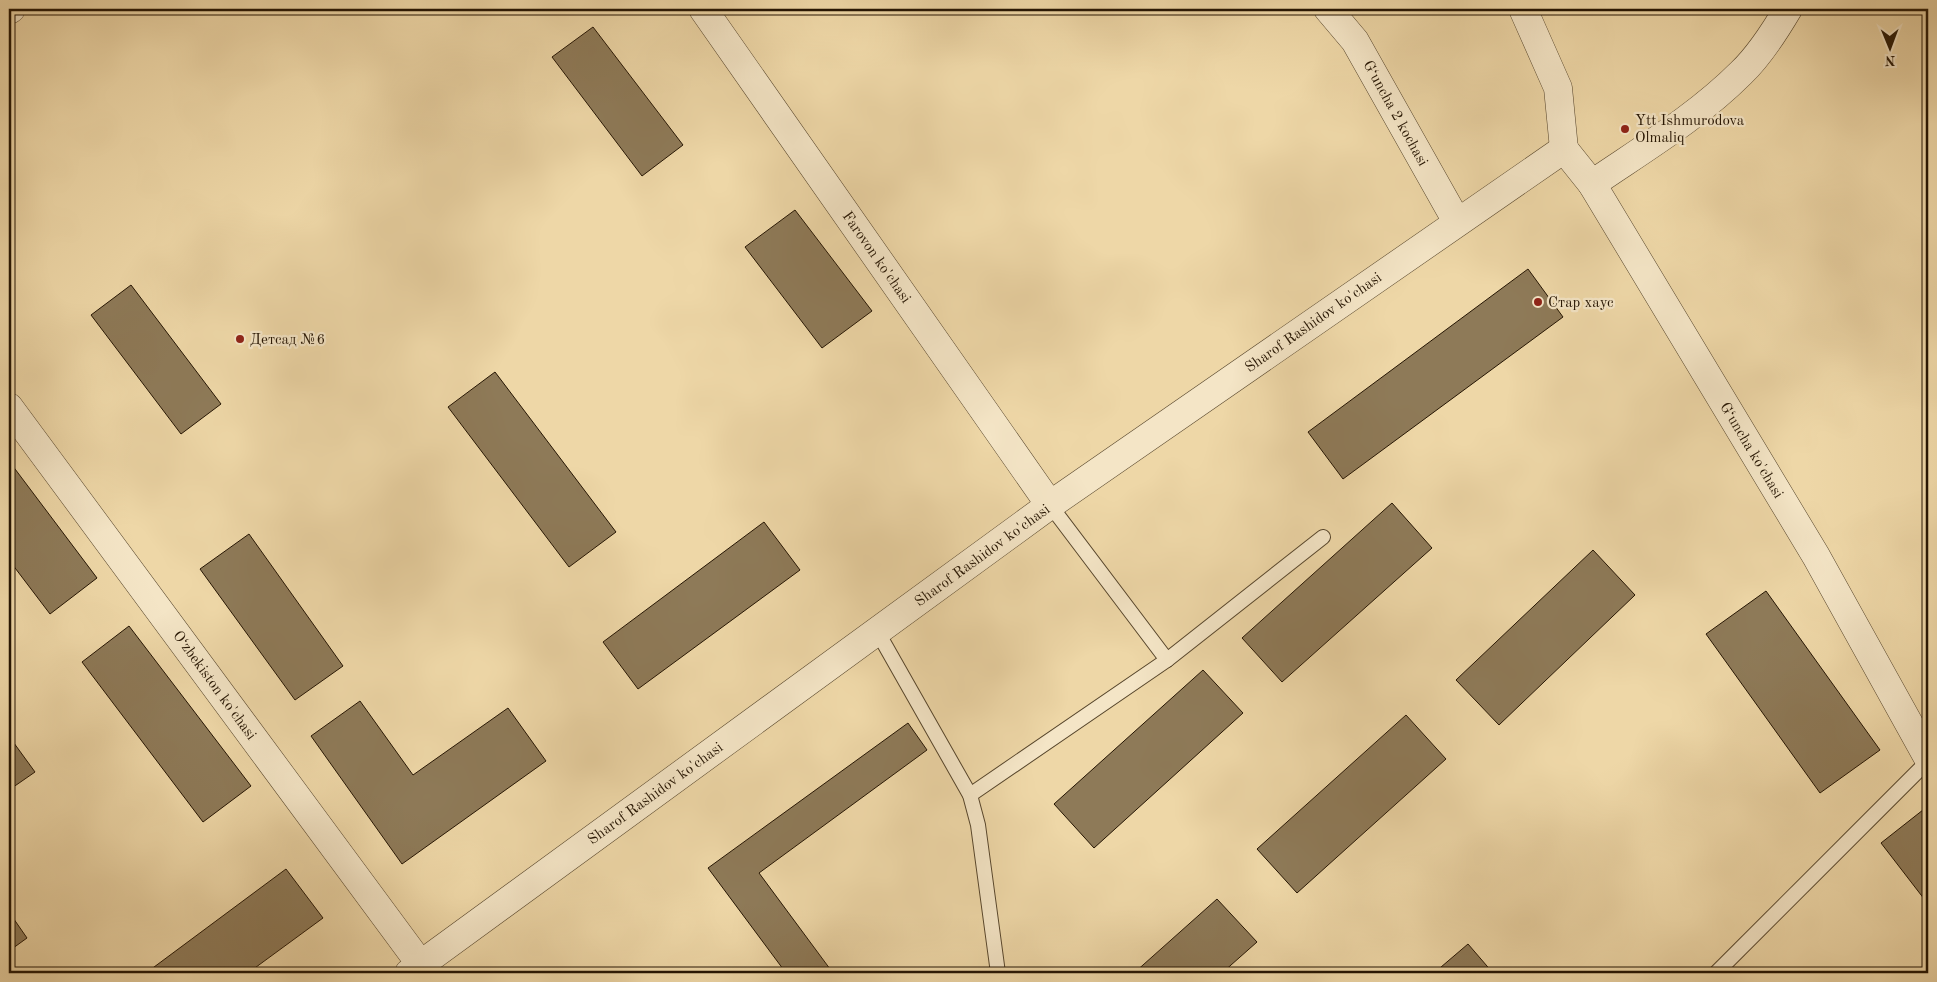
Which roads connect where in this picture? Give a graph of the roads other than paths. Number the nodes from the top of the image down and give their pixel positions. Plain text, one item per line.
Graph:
1 (703, 9) edge
2 (1328, 9) edge
3 (1523, 9) edge
4 (1788, 9) edge
5 (1564, 149) junction
6 (1592, 184) junction
7 (1457, 222) junction
8 (9, 407) edge
9 (1050, 505) junction
10 (1323, 537) dead end
11 (878, 630) junction
12 (1167, 660) junction
13 (1928, 759) edge
14 (970, 795) junction
15 (419, 970) edge
16 (998, 973) edge
17 (1716, 973) edge

1 - 9 street, Farovon ko'chasi
2 - 7 street, G‘uncha 2 kochasi
3 - 5 street
4 - 6 street
5 - 6 street, G‘uncha ko'chasi
5 - 7 street, Sharof Rashidov ko'chasi
6 - 13 street, G‘uncha ko'chasi
7 - 9 street, Sharof Rashidov ko'chasi
8 - 15 street, O‘zbekiston ko'chasi
9 - 11 street, Sharof Rashidov ko'chasi
9 - 12 lane
10 - 12 lane
11 - 14 lane
11 - 15 street, Sharof Rashidov ko'chasi
12 - 14 lane
13 - 17 lane
14 - 16 lane

